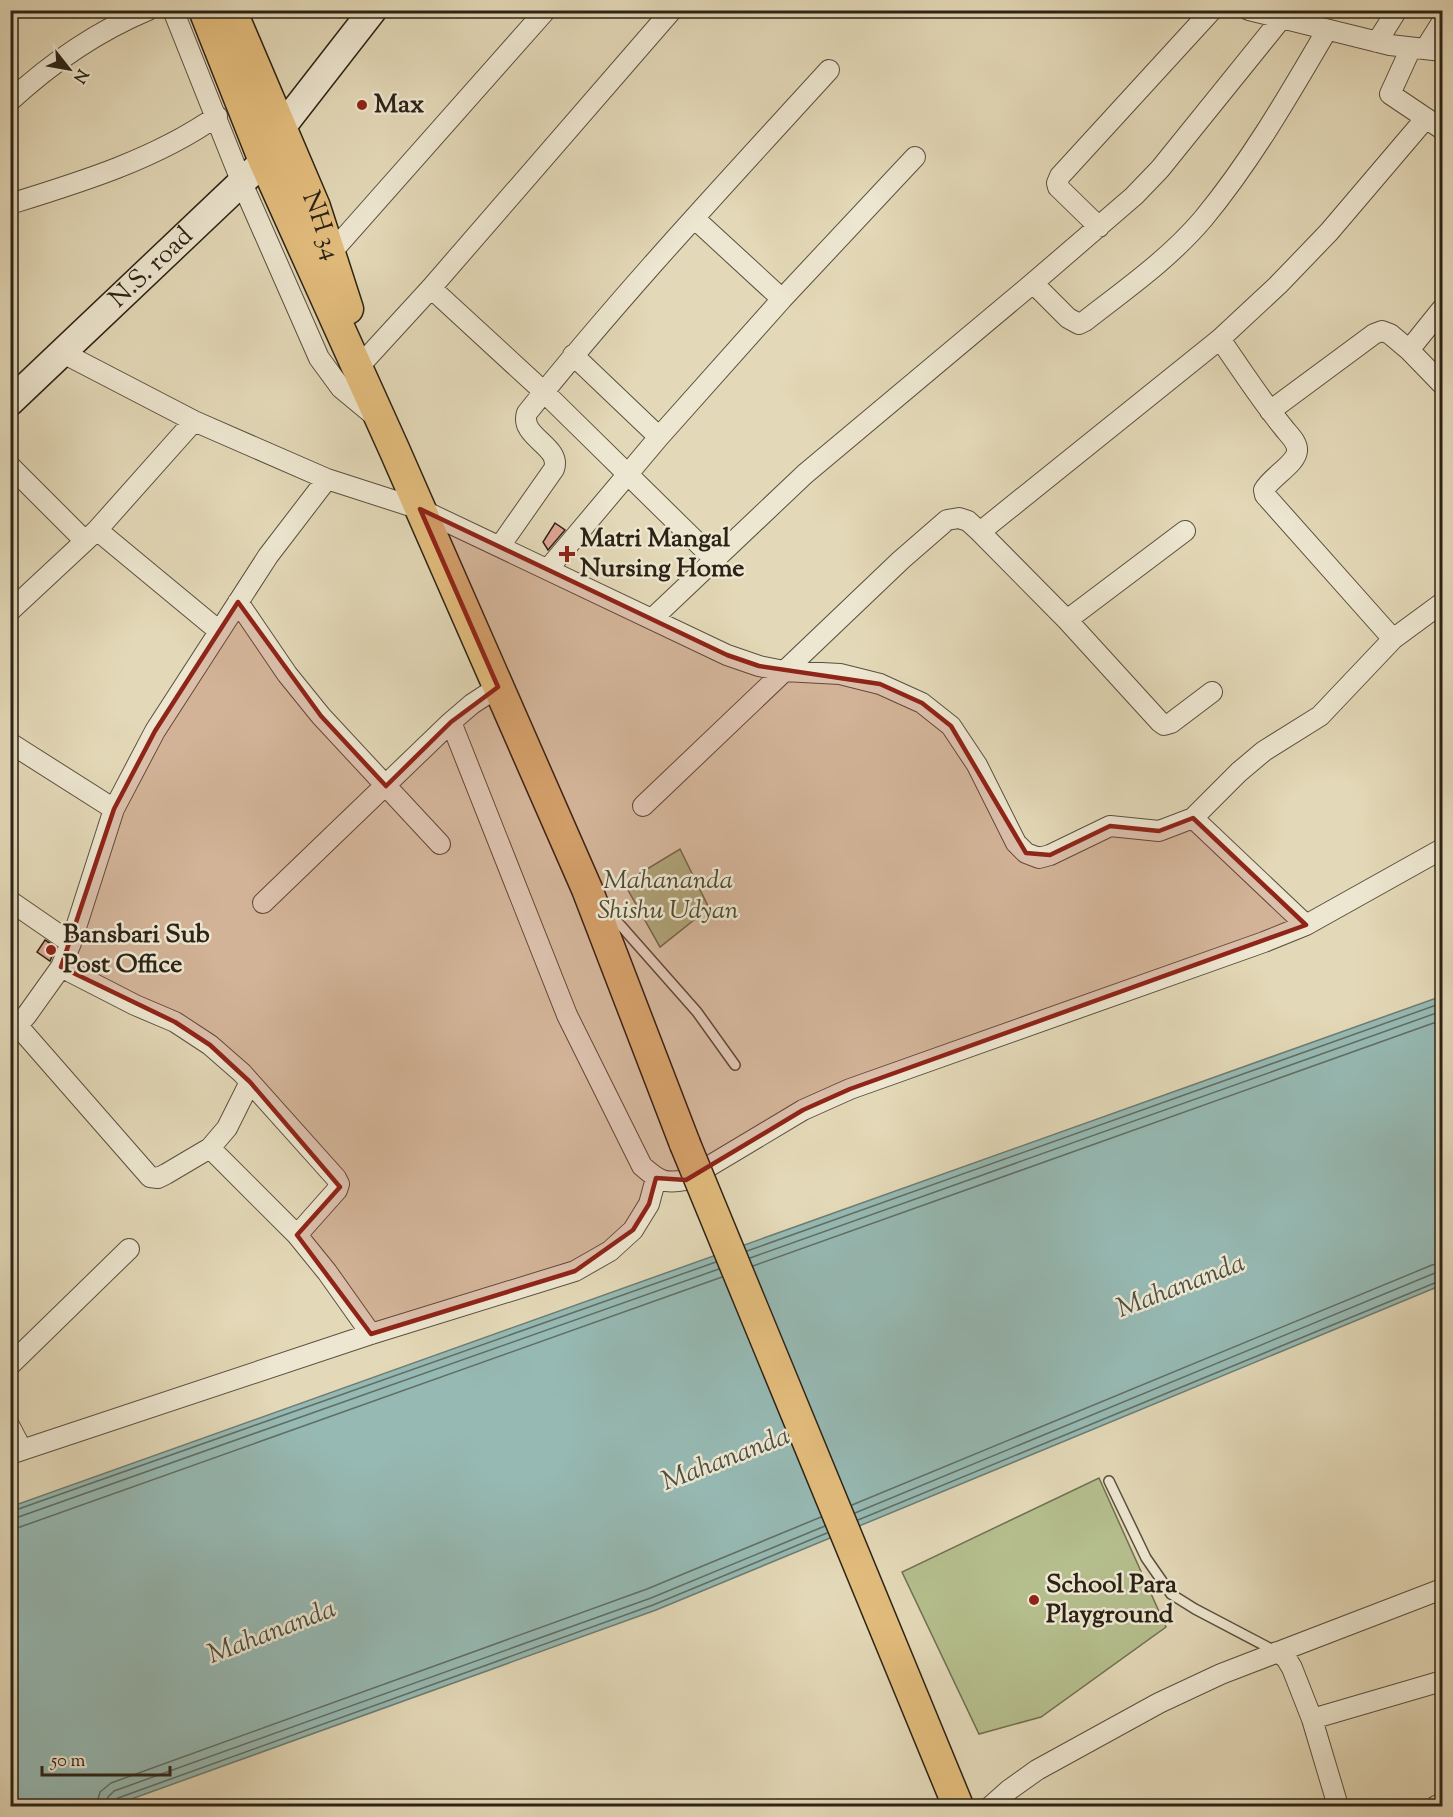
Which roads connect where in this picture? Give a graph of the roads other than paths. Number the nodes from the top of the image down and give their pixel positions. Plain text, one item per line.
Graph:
1 (148, 10) edge
2 (172, 10) edge
3 (204, 10) edge
4 (231, 10) edge
5 (246, 10) edge
6 (374, 10) edge
7 (546, 10) edge
8 (672, 10) edge
9 (1212, 10) edge
10 (1249, 10) edge
11 (1397, 10) edge
12 (1281, 19) junction
13 (1443, 22) edge
14 (1327, 30) junction
15 (1377, 42) junction
16 (1426, 49) edge
17 (829, 70) dead end
18 (10, 101) edge
19 (217, 116) junction
20 (1426, 118) junction
21 (286, 121) junction
22 (1443, 129) edge
23 (915, 157) dead end
24 (264, 161) junction
25 (242, 183) junction
26 (10, 204) edge
27 (694, 218) junction
28 (1099, 226) junction
29 (330, 254) junction
30 (1034, 283) junction
31 (431, 288) junction
32 (782, 299) junction
33 (1443, 309) edge
34 (1220, 339) junction
35 (1409, 350) junction
36 (63, 353) junction
37 (573, 355) junction
38 (365, 360) junction
39 (1439, 374) edge
40 (544, 392) junction
41 (10, 402) edge
42 (1270, 411) junction
43 (381, 421) junction
44 (194, 422) junction
45 (659, 437) junction
46 (394, 449) junction
47 (10, 466) edge
48 (629, 474) junction
49 (327, 479) junction
50 (420, 509) junction
51 (1185, 531) dead end
52 (980, 532) junction
53 (91, 535) junction
54 (500, 546) junction
55 (714, 559) junction
56 (548, 569) junction
57 (238, 602) junction
58 (1443, 603) edge
59 (10, 611) edge
60 (653, 618) junction
61 (1067, 620) junction
62 (219, 631) junction
63 (1393, 639) junction
64 (784, 671) junction
65 (498, 687) junction
66 (1212, 692) dead end
67 (451, 722) junction
68 (10, 743) edge
69 (386, 786) junction
70 (643, 806) dead end
71 (114, 809) junction
72 (1193, 818) junction
73 (440, 844) dead end
74 (1443, 849) edge
75 (587, 889) junction
76 (10, 901) edge
77 (263, 903) dead end
78 (1306, 925) junction
79 (71, 943) junction
80 (61, 967) junction
81 (14, 1029) edge
82 (735, 1065) dead end
83 (250, 1082) junction
84 (210, 1148) junction
85 (656, 1178) junction
86 (297, 1235) junction
87 (129, 1249) dead end
88 (371, 1334) junction
89 (10, 1365) edge
90 (10, 1427) edge
91 (16, 1452) edge
92 (1109, 1481) dead end
93 (1443, 1589) edge
94 (1277, 1652) junction
95 (1443, 1681) edge
96 (1312, 1719) junction
97 (1443, 1804) edge
98 (958, 1806) edge
99 (991, 1806) edge
100 (1338, 1806) edge
101 (1436, 1806) edge

1 - 18 street
2 - 19 street
3 - 24 main road
4 - 21 main road, NH 34
5 - 21 street
6 - 21 main road, N.S. road
7 - 29 street
8 - 31 street
9 - 28 street
10 - 12 street
11 - 15 street
12 - 14 street
12 - 28 street
13 - 16 street
14 - 15 street
14 - 30 street
15 - 16 street
16 - 20 street
17 - 27 street
19 - 25 street
19 - 26 street
20 - 22 street
20 - 34 street
21 - 24 main road, N.S. road
21 - 29 main road, NH 34
23 - 32 street
24 - 25 main road, N.S. road
24 - 43 main road
25 - 36 main road, N.S. road
25 - 43 street
27 - 32 street
27 - 37 street
28 - 30 street
29 - 38 main road, NH 34
30 - 55 street
31 - 38 street
31 - 40 street
32 - 45 street
33 - 35 street
34 - 42 street
34 - 52 street
35 - 39 street
35 - 42 street
36 - 41 main road, N.S. road
36 - 44 street
37 - 40 street
37 - 45 street
38 - 46 main road, NH 34
40 - 48 street
40 - 54 street
42 - 63 street
43 - 46 main road
44 - 49 street
44 - 53 street
45 - 48 street
46 - 50 main road
47 - 53 street
48 - 55 street
48 - 56 street
49 - 50 street
49 - 57 street
50 - 54 street
50 - 65 main road
51 - 61 street
52 - 61 street
52 - 64 street
53 - 59 street
53 - 62 street
54 - 56 street
55 - 60 street
56 - 60 street
57 - 62 street
57 - 69 street
58 - 63 street
60 - 64 street
61 - 66 street
62 - 71 street
63 - 72 street
64 - 70 street
64 - 72 street
65 - 67 street
65 - 75 main road
67 - 69 street
67 - 85 street
68 - 71 street
69 - 73 street
69 - 77 street
71 - 79 street
72 - 78 street
74 - 78 street
75 - 82 lane
75 - 98 main road, bridge
76 - 79 street
78 - 85 street
79 - 80 street
80 - 81 street
80 - 83 street
81 - 84 street
83 - 84 street
83 - 86 street
84 - 86 street
85 - 88 street
86 - 88 street
87 - 89 street
88 - 91 street
90 - 91 street
92 - 94 lane
93 - 94 street
94 - 96 street
94 - 99 street
95 - 96 street
96 - 100 street
97 - 101 street

